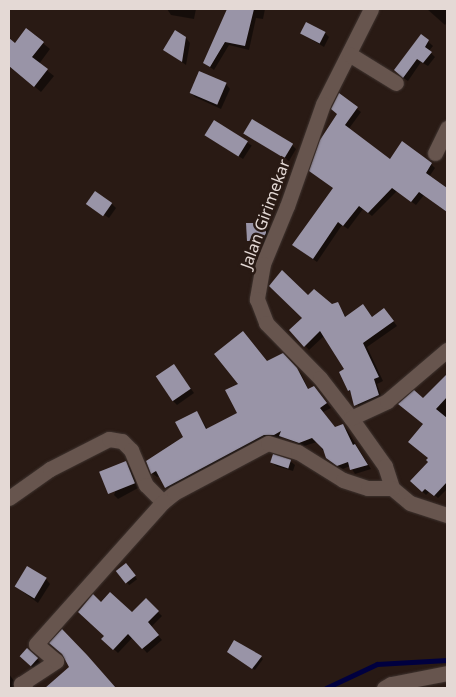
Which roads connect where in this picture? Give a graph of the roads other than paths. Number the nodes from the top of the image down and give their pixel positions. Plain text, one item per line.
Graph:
1 (371, 9) edge
2 (349, 54) junction
3 (396, 82) dead end
4 (447, 128) edge
5 (435, 153) dead end
6 (447, 350) edge
7 (351, 418) junction
8 (392, 488) junction
9 (9, 498) edge
10 (163, 502) junction
11 (447, 515) edge
12 (447, 673) edge
13 (25, 688) edge
14 (384, 688) edge

1 - 2 street, Jalan Girimekar
2 - 3 street
2 - 7 street, Jalan Girimekar
4 - 5 street
6 - 7 street
7 - 8 street, Jalan Girimekar
8 - 10 street
8 - 11 street
9 - 10 street
10 - 13 street
12 - 14 street

